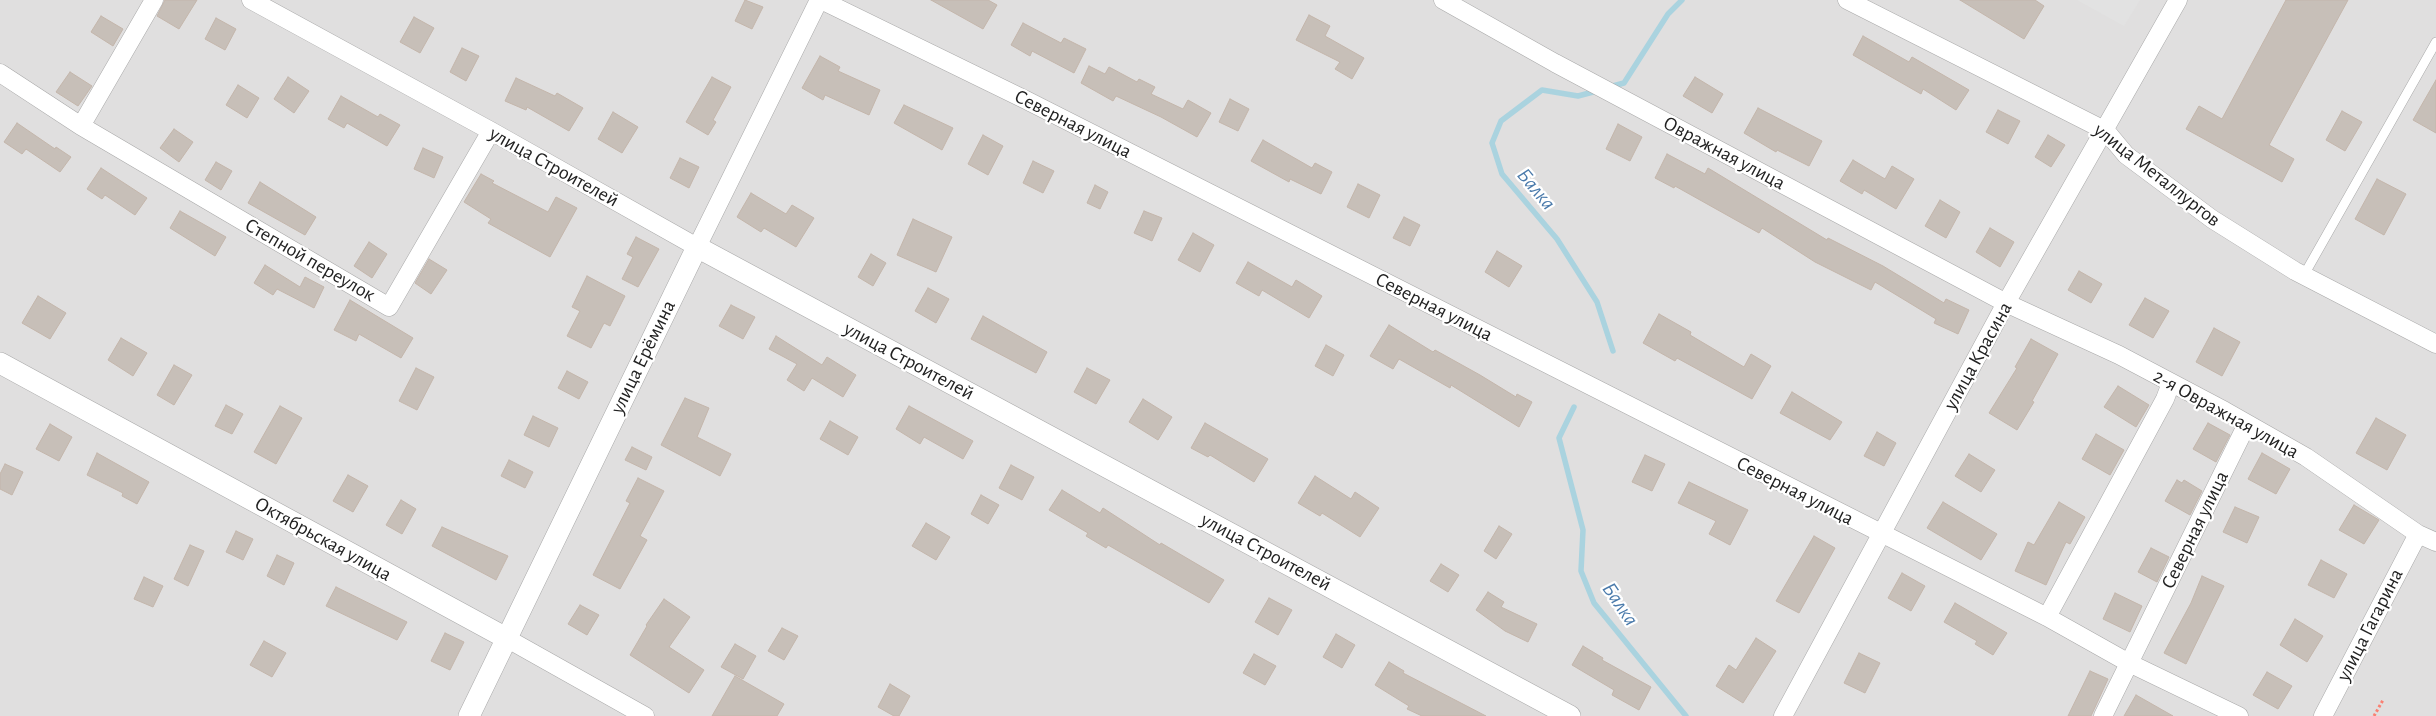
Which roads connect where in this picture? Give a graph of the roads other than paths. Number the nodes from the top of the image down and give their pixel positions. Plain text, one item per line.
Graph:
1 (154, 0) edge
2 (251, 0) edge
3 (820, 0) edge
4 (1443, 0) edge
5 (1847, 0) edge
6 (2177, 1) edge
7 (2436, 42) edge
8 (0, 73) edge
9 (81, 126) junction
10 (491, 131) junction
11 (2106, 131) junction
12 (697, 247) junction
13 (2304, 276) junction
14 (2006, 303) junction
15 (2436, 344) edge
16 (0, 363) edge
17 (2172, 383) junction
18 (2247, 424) junction
19 (1881, 534) junction
20 (2418, 534) junction
21 (2436, 542) edge
22 (2047, 617) junction
23 (506, 638) junction
24 (2129, 663) junction
25 (469, 716) edge
26 (645, 716) edge
27 (1570, 716) edge
28 (1783, 716) edge
29 (2103, 716) edge
30 (2239, 716) edge
31 (2323, 716) edge

1 - 9 street
2 - 10 street, улица Строителей
3 - 12 street, улица Ерёмина
3 - 19 street, Северная улица
4 - 14 street, Овражная улица
5 - 11 street, улица Металлургов
6 - 11 street, улица Красина
7 - 13 lane
8 - 9 street, Степной переулок
9 - 10 street, Степной переулок
10 - 12 street, улица Строителей
11 - 13 street, улица Металлургов
11 - 14 street, улица Красина
12 - 23 street, улица Ерёмина
12 - 27 street, улица Строителей
13 - 15 street, улица Металлургов
14 - 17 street, 2-я Овражная улица
14 - 19 street, улица Красина
16 - 23 street, Октябрьская улица
17 - 18 street, 2-я Овражная улица
17 - 22 street
18 - 20 street, 2-я Овражная улица
18 - 24 street, Северная улица
19 - 22 street, Северная улица
19 - 28 street, улица Красина
20 - 21 street, 2-я Овражная улица
20 - 31 street, улица Гагарина
22 - 24 street, Северная улица
23 - 25 street, улица Ерёмина
23 - 26 street, Октябрьская улица
24 - 29 street, Северная улица
24 - 30 street, Северная улица

